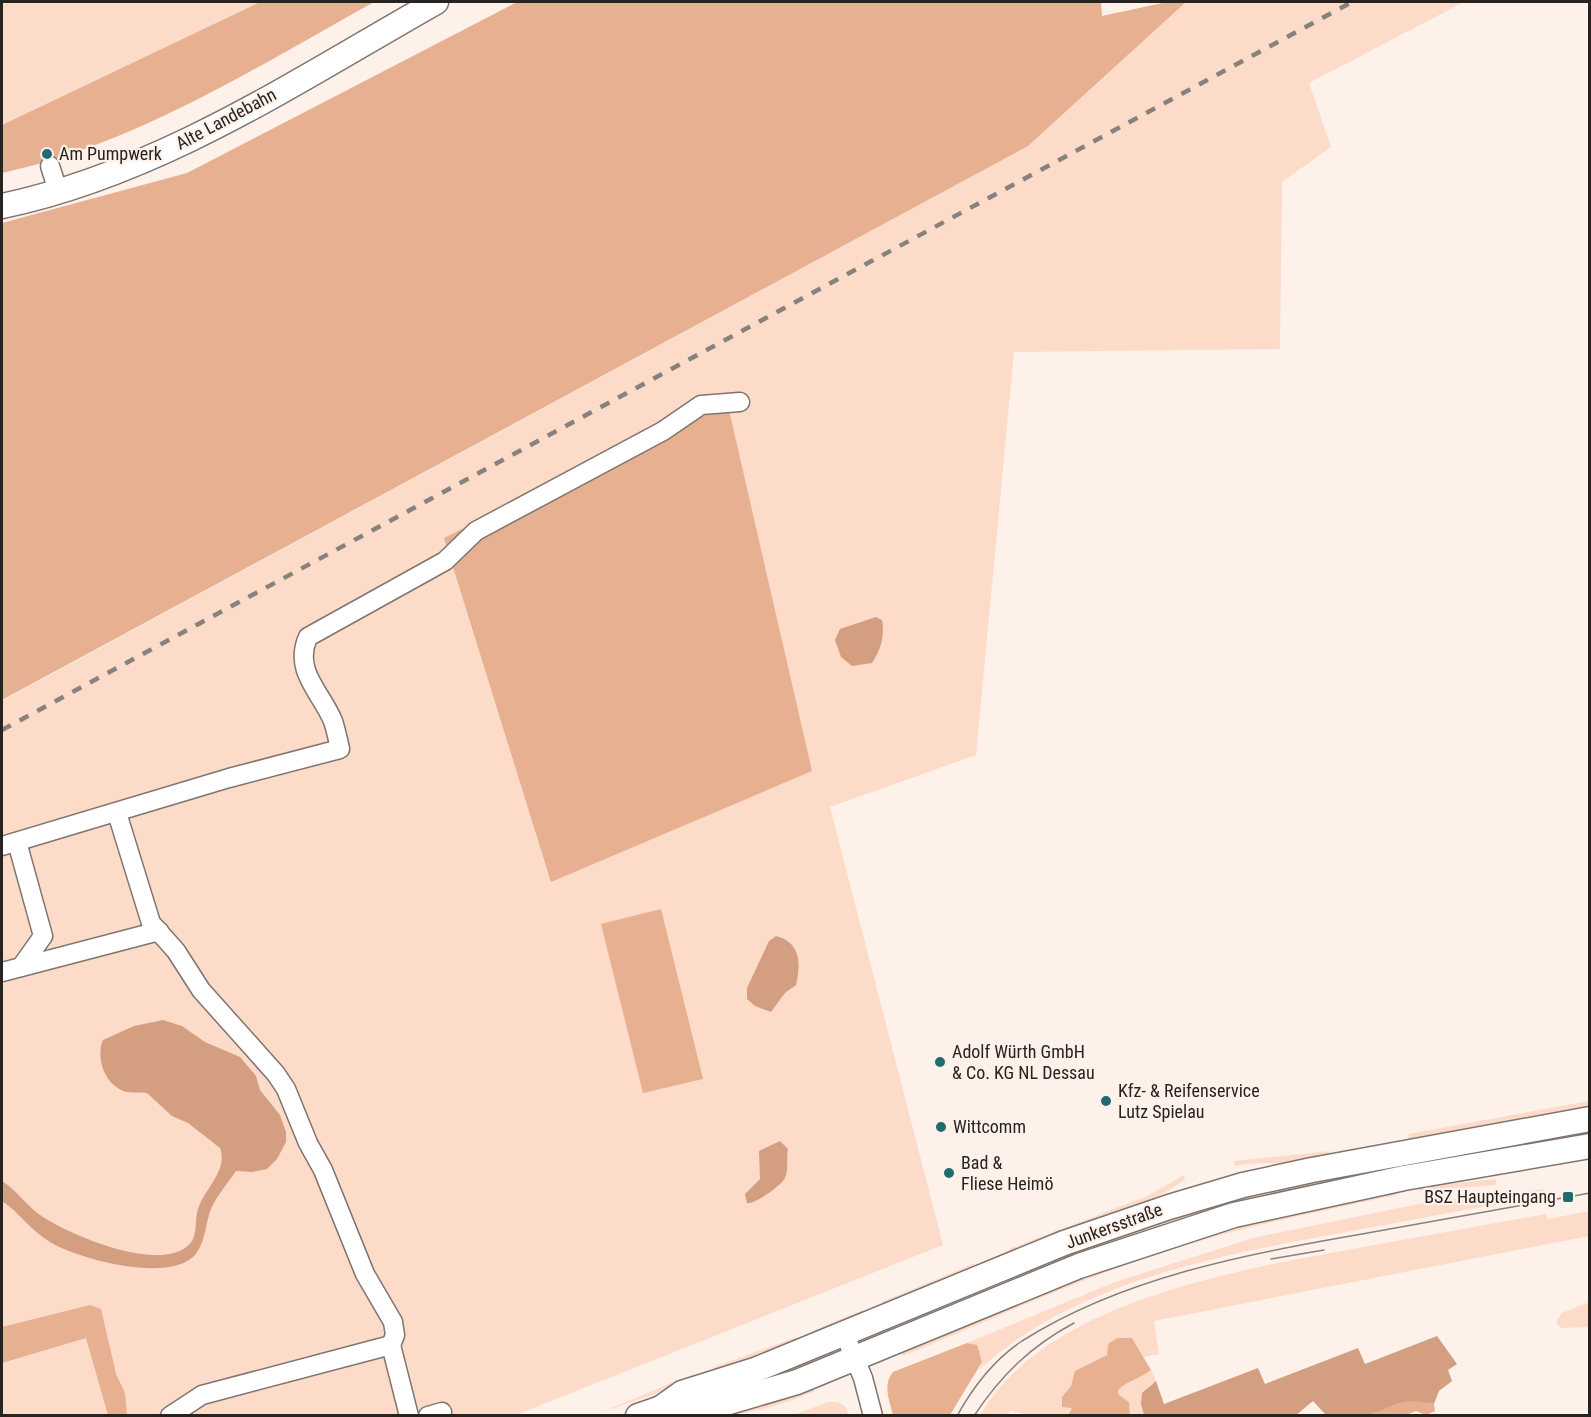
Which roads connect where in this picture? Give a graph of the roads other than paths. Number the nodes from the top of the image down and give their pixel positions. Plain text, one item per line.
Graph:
1 (436, 2) edge
2 (50, 166) dead end
3 (58, 191) junction
4 (2, 206) edge
5 (740, 402) dead end
6 (117, 813) junction
7 (9, 844) edge
8 (159, 931) junction
9 (7, 969) edge
10 (1590, 1119) edge
11 (1590, 1146) edge
12 (845, 1335) junction
13 (391, 1345) junction
14 (855, 1359) junction
15 (661, 1408) junction
16 (170, 1416) edge
17 (409, 1416) edge
18 (638, 1416) edge
19 (873, 1416) edge

1 - 3 main road, Alte Landebahn
2 - 3 street
3 - 4 main road, Alte Landebahn
5 - 6 street
6 - 7 street
6 - 8 street
7 - 9 street
8 - 9 street
8 - 13 street
10 - 12 main road, Junkersstraße
11 - 14 main road, Junkersstraße
12 - 14 street
12 - 15 main road, Junkersstraße
13 - 16 street
13 - 17 street
14 - 15 main road, Junkersstraße
14 - 19 street
15 - 18 main road, Junkersstraße

